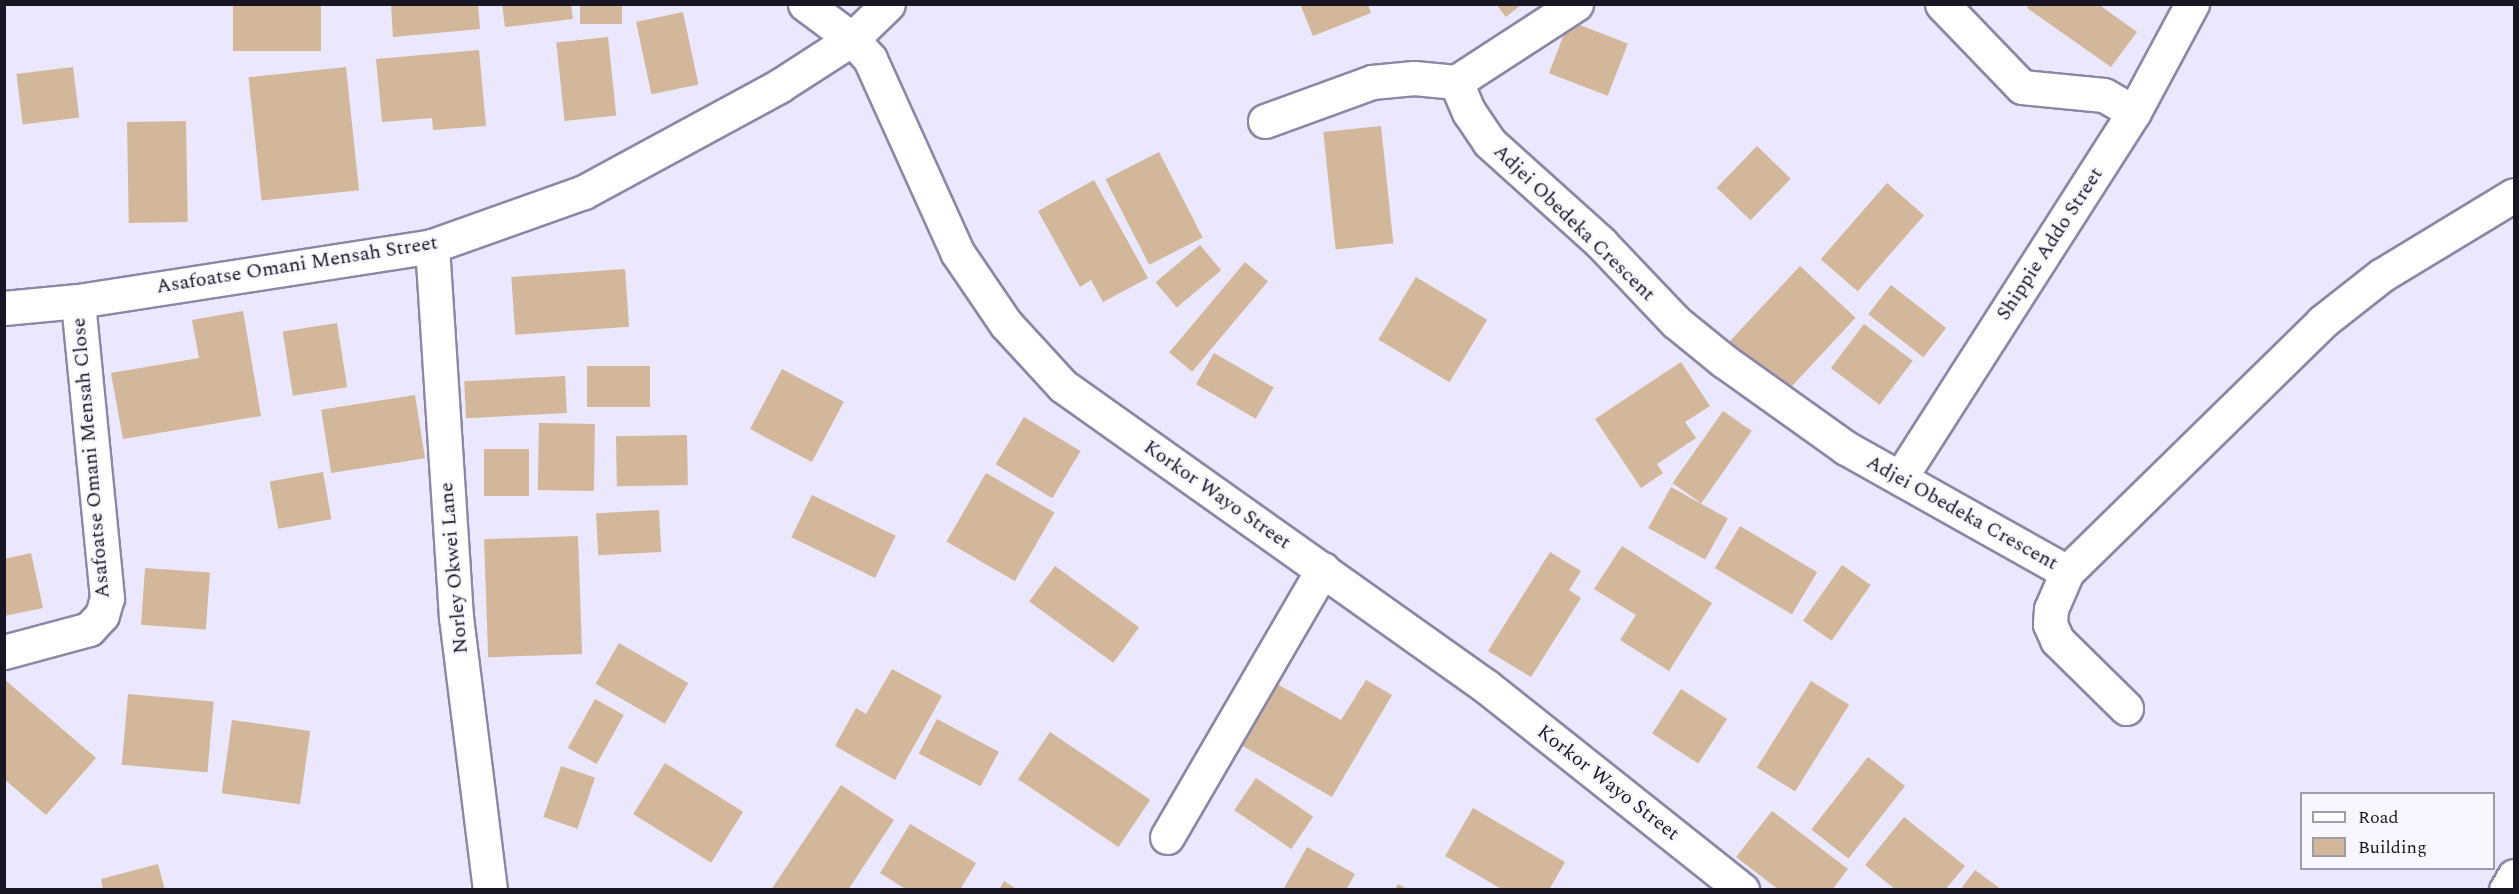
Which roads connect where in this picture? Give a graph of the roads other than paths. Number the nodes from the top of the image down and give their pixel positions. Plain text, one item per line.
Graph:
1 (805, 4) edge
2 (888, 4) edge
3 (1576, 4) edge
4 (1942, 4) edge
5 (2192, 4) edge
6 (852, 39) junction
7 (1456, 82) junction
8 (2134, 112) junction
9 (1265, 121) dead end
10 (2514, 195) edge
11 (432, 246) junction
12 (78, 301) junction
13 (4, 308) edge
14 (1900, 478) junction
15 (1323, 569) junction
16 (2067, 572) junction
17 (4, 652) edge
18 (2126, 708) dead end
19 (1167, 837) dead end
20 (2514, 876) edge
21 (490, 890) edge
22 (1742, 890) edge
23 (2506, 890) edge

1 - 6 street, Korkor Wayo Street
2 - 6 street, Asafoatse Omani Mensah Street
3 - 7 street
4 - 8 street
5 - 8 street, Shippie Addo Street
6 - 11 street, Asafoatse Omani Mensah Street
6 - 15 street, Korkor Wayo Street
7 - 9 street
7 - 14 street, Adjei Obedeka Crescent
8 - 14 street, Shippie Addo Street
10 - 16 street, Adjei Obedeka Crescent
11 - 12 street, Asafoatse Omani Mensah Street
11 - 21 street, Norley Okwei Lane
12 - 13 street, Asafoatse Omani Mensah Street
12 - 17 street, Asafoatse Omani Mensah Close
14 - 16 street, Adjei Obedeka Crescent
15 - 19 street
15 - 22 street, Korkor Wayo Street
16 - 18 street
20 - 23 street

